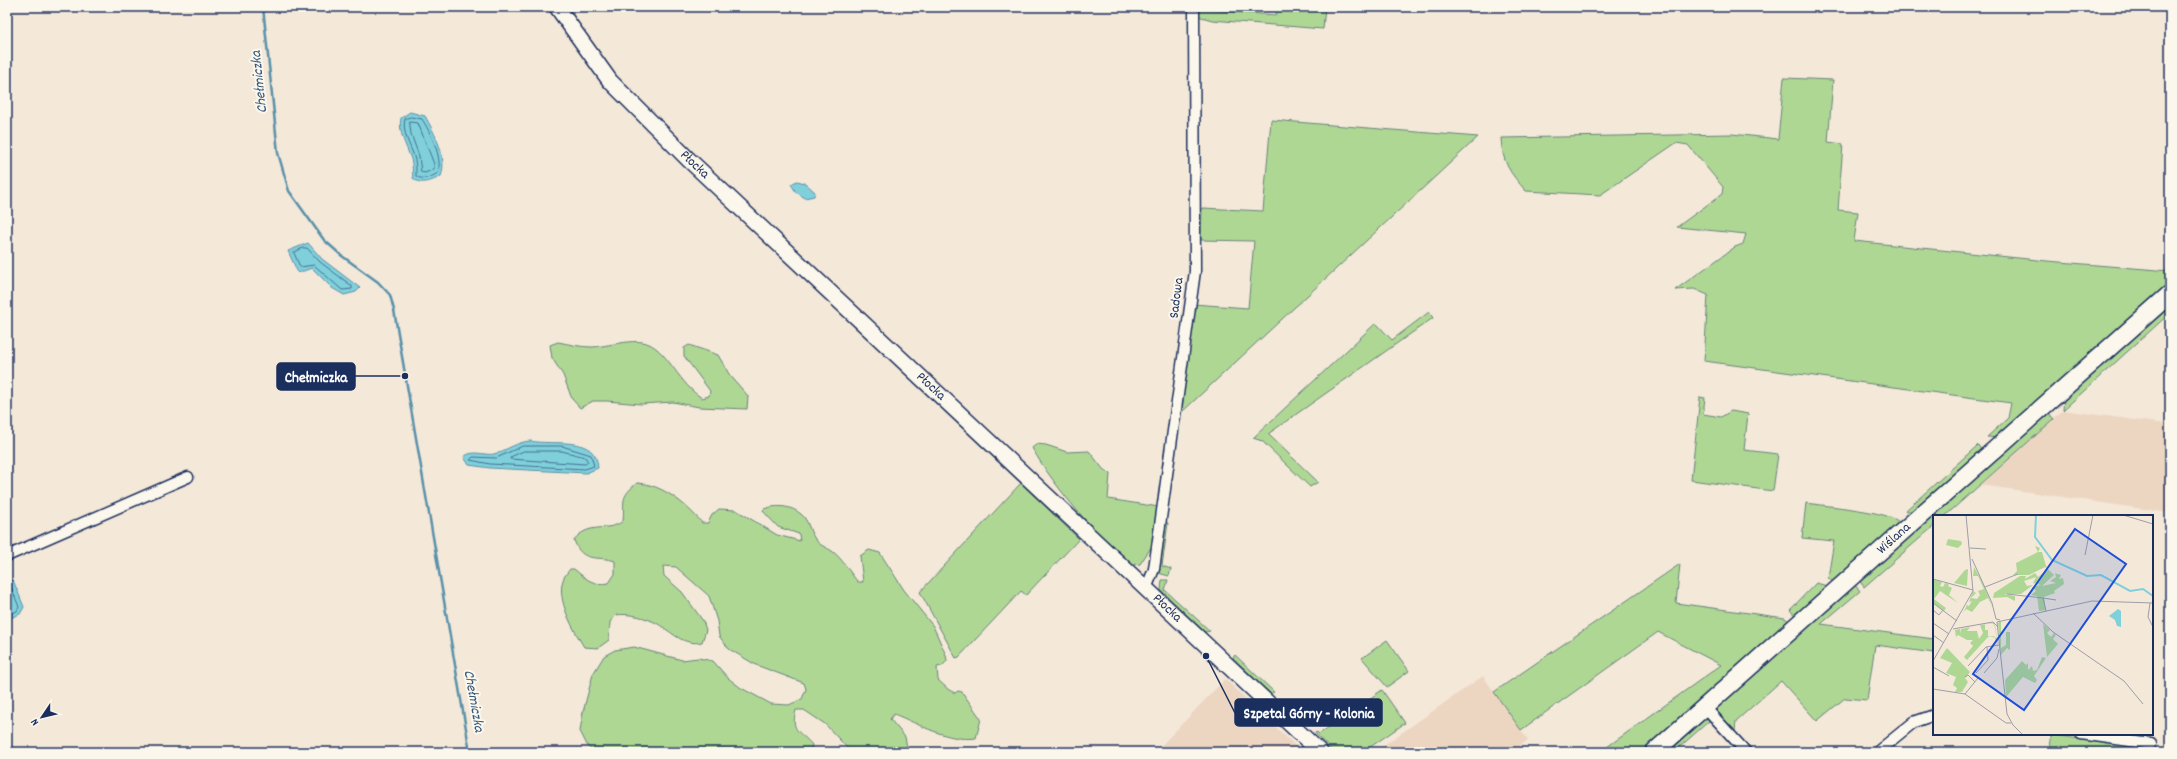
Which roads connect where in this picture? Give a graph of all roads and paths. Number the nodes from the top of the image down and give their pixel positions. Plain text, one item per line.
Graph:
1 (557, 7) edge
2 (1194, 7) edge
3 (2170, 294) edge
4 (188, 476) dead end
5 (7, 556) edge
6 (1146, 589) junction
7 (1705, 707) junction
8 (1933, 715) edge
9 (2088, 735) edge
10 (2151, 744) dead end
11 (1320, 752) edge
12 (1654, 752) edge
13 (1746, 752) edge
14 (1877, 752) edge

1 - 6 main road, Płocka
2 - 6 street, Sadowa
3 - 7 main road, Wiślana
4 - 5 street
6 - 11 main road, Płocka
7 - 12 main road, Wiślana
7 - 13 street
8 - 14 street
9 - 10 street

